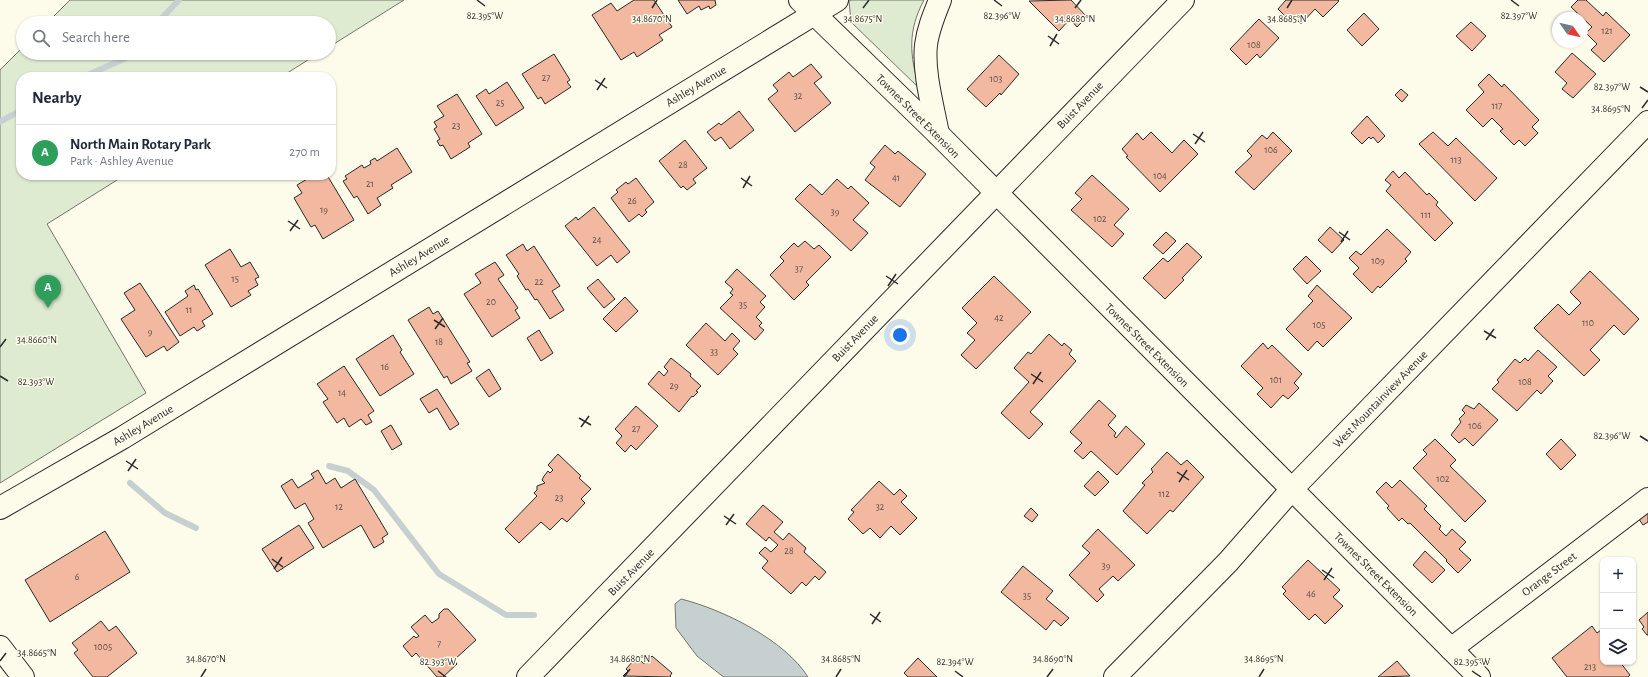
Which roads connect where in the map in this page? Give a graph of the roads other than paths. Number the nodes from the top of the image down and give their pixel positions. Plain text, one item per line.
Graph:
1 (837, 0) edge
2 (940, 0) edge
3 (1183, 0) edge
4 (808, 7) edge
5 (1648, 122) edge
6 (938, 134) junction
7 (995, 193) junction
8 (1292, 489) junction
9 (1648, 499) edge
10 (0, 508) edge
11 (0, 646) edge
12 (1451, 649) junction
13 (23, 677) edge
14 (528, 677) edge
15 (1115, 677) edge
16 (1479, 677) edge

1 - 4 street, Ashley Avenue
2 - 6 street
3 - 7 street, Buist Avenue
4 - 6 street, Townes Street Extension
4 - 10 street, Ashley Avenue
5 - 8 street, West Mountainview Avenue
6 - 7 street, Townes Street Extension
7 - 8 street, Townes Street Extension
7 - 14 street, Buist Avenue
8 - 12 street, Townes Street Extension
8 - 15 street, West Mountainview Avenue
9 - 12 street, Orange Street
11 - 13 street
12 - 16 street, Townes Street Extension

